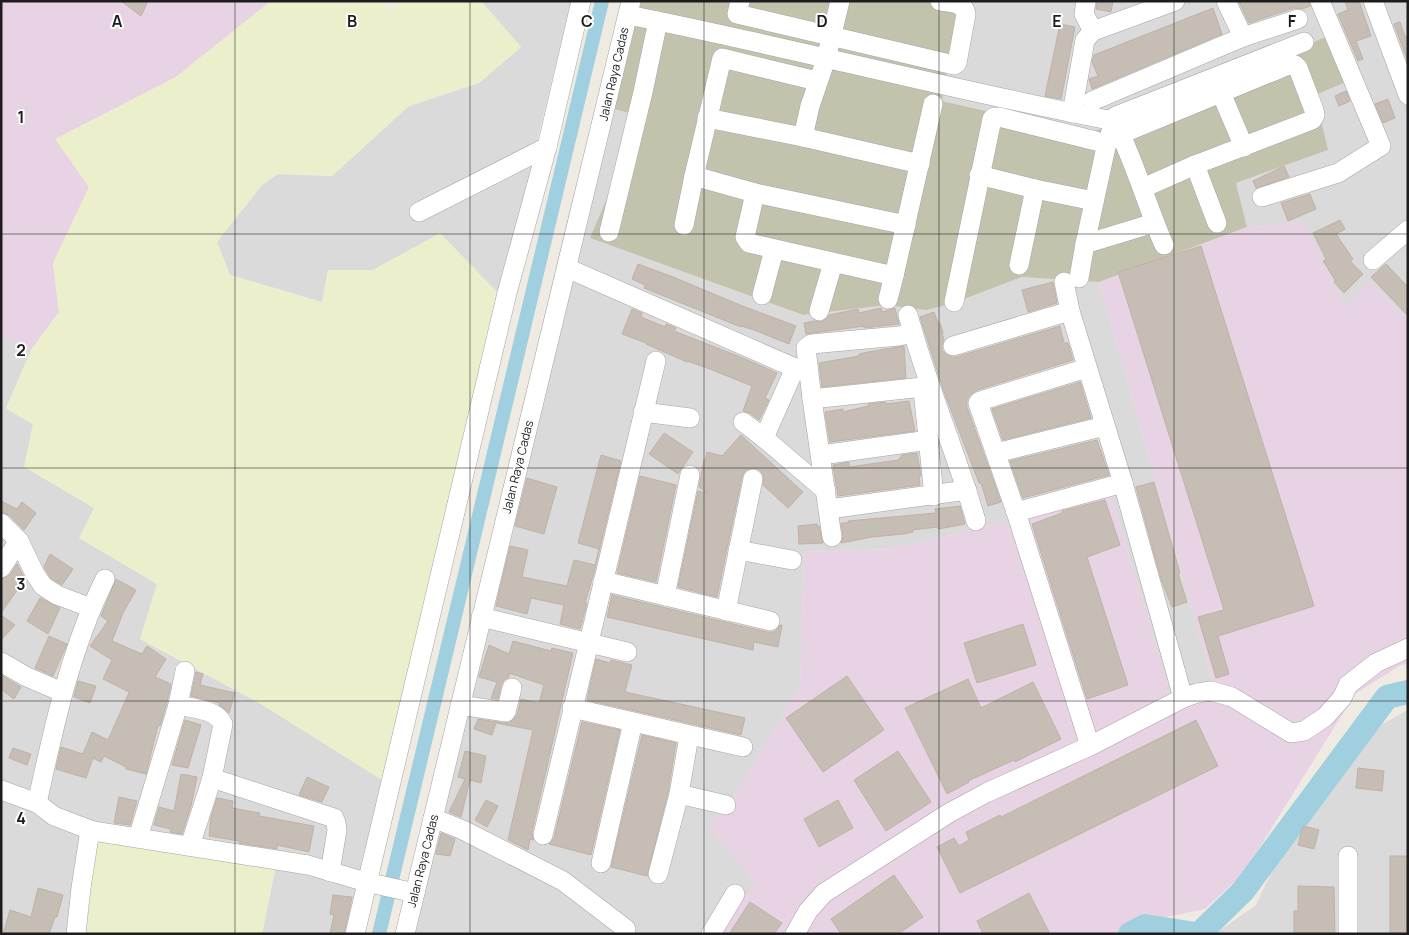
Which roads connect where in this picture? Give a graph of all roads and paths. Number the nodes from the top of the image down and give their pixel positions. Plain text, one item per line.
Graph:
1 (581, 1) edge
2 (740, 1) edge
3 (840, 1) edge
4 (940, 1) edge
5 (1086, 1) edge
6 (1175, 1) edge
7 (1226, 1) edge
8 (1320, 1) edge
9 (1373, 1) edge
10 (966, 5) edge
11 (1145, 7) edge
12 (629, 8) edge
13 (1298, 19) dead end
14 (658, 21) junction
15 (1092, 32) junction
16 (832, 37) junction
17 (1243, 37) junction
18 (1304, 42) dead end
19 (826, 59) junction
20 (817, 81) junction
21 (1221, 93) junction
22 (1408, 95) edge
23 (1092, 101) dead end
24 (932, 104) dead end
25 (1072, 113) junction
26 (707, 118) junction
27 (1117, 128) junction
28 (803, 137) junction
29 (1096, 141) dead end
30 (1244, 146) junction
31 (547, 147) junction
32 (920, 164) junction
33 (1195, 165) junction
34 (979, 175) junction
35 (694, 176) junction
36 (1143, 188) junction
37 (1035, 189) junction
38 (755, 193) junction
39 (1262, 197) dead end
40 (1094, 201) junction
41 (419, 212) dead end
42 (1154, 223) junction
43 (1217, 223) dead end
44 (684, 225) dead end
45 (906, 225) junction
46 (1408, 230) edge
47 (610, 232) dead end
48 (1085, 244) junction
49 (1164, 245) dead end
50 (774, 250) junction
51 (1373, 260) dead end
52 (833, 262) junction
53 (1019, 266) dead end
54 (567, 268) junction
55 (894, 276) junction
56 (762, 295) dead end
57 (888, 299) dead end
58 (954, 302) dead end
59 (1070, 310) junction
60 (819, 311) dead end
61 (953, 346) dead end
62 (656, 361) dead end
63 (921, 361) junction
64 (801, 368) junction
65 (1088, 368) junction
66 (923, 387) junction
67 (812, 399) junction
68 (643, 412) junction
69 (690, 418) dead end
70 (743, 422) dead end
71 (1105, 426) junction
72 (764, 438) junction
73 (929, 440) junction
74 (996, 453) junction
75 (821, 455) junction
76 (690, 475) dead end
77 (753, 479) dead end
78 (1123, 483) junction
79 (967, 490) junction
80 (934, 496) junction
81 (827, 500) junction
82 (1016, 512) junction
83 (976, 521) dead end
84 (1, 523) edge
85 (832, 537) dead end
86 (19, 541) junction
87 (738, 550) junction
88 (792, 560) dead end
89 (1, 568) edge
90 (105, 579) dead end
91 (603, 581) junction
92 (665, 596) junction
93 (91, 608) junction
94 (726, 611) junction
95 (481, 617) junction
96 (770, 621) dead end
97 (588, 643) junction
98 (1408, 648) edge
99 (627, 652) dead end
100 (1, 662) edge
101 (185, 671) dead end
102 (512, 688) dead end
103 (62, 692) junction
104 (1183, 698) junction
105 (178, 705) junction
106 (460, 705) junction
107 (572, 708) junction
108 (633, 722) junction
109 (689, 736) junction
110 (1090, 746) junction
111 (744, 747) dead end
112 (212, 778) junction
113 (1, 790) edge
114 (679, 794) junction
115 (37, 803) junction
116 (726, 805) dead end
117 (433, 818) junction
118 (90, 830) junction
119 (543, 835) dead end
120 (138, 838) junction
121 (190, 846) junction
122 (1348, 856) dead end
123 (601, 863) dead end
124 (330, 872) junction
125 (658, 874) dead end
126 (368, 882) junction
127 (413, 893) junction
128 (735, 894) dead end
129 (626, 929) dead end
130 (76, 934) edge
131 (355, 934) edge
132 (405, 934) edge
133 (711, 934) edge
134 (795, 934) edge
135 (1348, 934) edge

1 - 31 street
2 - 16 street
3 - 16 street
4 - 10 street
5 - 15 street
6 - 11 street
7 - 17 street
8 - 39 street
9 - 22 street
10 - 16 street
11 - 15 street
12 - 14 street
12 - 54 street, Jalan Raya Cadas
13 - 17 street
14 - 19 street
14 - 47 street
15 - 25 street
16 - 19 street
17 - 23 street
18 - 27 street
19 - 20 street
19 - 25 street
20 - 26 street
20 - 28 street
21 - 27 street
21 - 30 street
21 - 30 street
24 - 32 street
25 - 27 street
26 - 28 street
26 - 35 street
27 - 36 street
27 - 40 street
28 - 32 street
29 - 34 street
30 - 33 street
31 - 41 street
31 - 126 street
32 - 45 street
33 - 36 street
33 - 43 street
34 - 37 street
34 - 58 street
35 - 38 street
35 - 44 street
36 - 42 street
37 - 40 street
37 - 53 street
38 - 45 street
38 - 50 street
40 - 48 street
42 - 48 street
42 - 49 street
45 - 55 street
46 - 51 street
48 - 59 street
50 - 52 street
50 - 56 street
52 - 55 street
52 - 60 street
54 - 64 street
54 - 95 street, Jalan Raya Cadas
55 - 57 street
59 - 61 street
59 - 65 street
62 - 68 street
63 - 64 street
63 - 66 street
63 - 79 street
64 - 67 street
64 - 72 street
65 - 71 street
65 - 74 street
66 - 67 street
66 - 73 street
67 - 75 street
68 - 69 street
68 - 91 street
70 - 72 street
71 - 74 street
71 - 78 street
72 - 81 street
73 - 75 street
73 - 80 street
74 - 82 street
75 - 81 street
76 - 92 street
77 - 87 street
78 - 82 street
78 - 104 street
79 - 80 street
79 - 83 street
80 - 81 street
81 - 85 street
82 - 110 street
84 - 86 street
86 - 89 street
86 - 93 street
87 - 88 street
87 - 94 street
90 - 93 street
91 - 92 street
91 - 97 street
92 - 94 street
93 - 103 street
94 - 96 street
95 - 97 street
95 - 106 street, Jalan Raya Cadas
97 - 99 street
97 - 107 street
98 - 104 street
100 - 103 street
101 - 105 street
102 - 106 street
103 - 115 street
104 - 110 street
105 - 112 street
105 - 120 street
106 - 117 street, Jalan Raya Cadas
107 - 108 street
107 - 119 street
108 - 109 street
108 - 123 street
109 - 111 street
109 - 114 street
110 - 134 street
112 - 121 street
112 - 124 street
113 - 115 street
114 - 116 street
114 - 125 street
115 - 118 street
117 - 127 street, Jalan Raya Cadas
117 - 129 street
118 - 120 street
118 - 130 street
120 - 121 street
121 - 124 street
122 - 135 street
124 - 126 street
126 - 127 street
126 - 131 street
127 - 132 street, Jalan Raya Cadas
128 - 133 street

